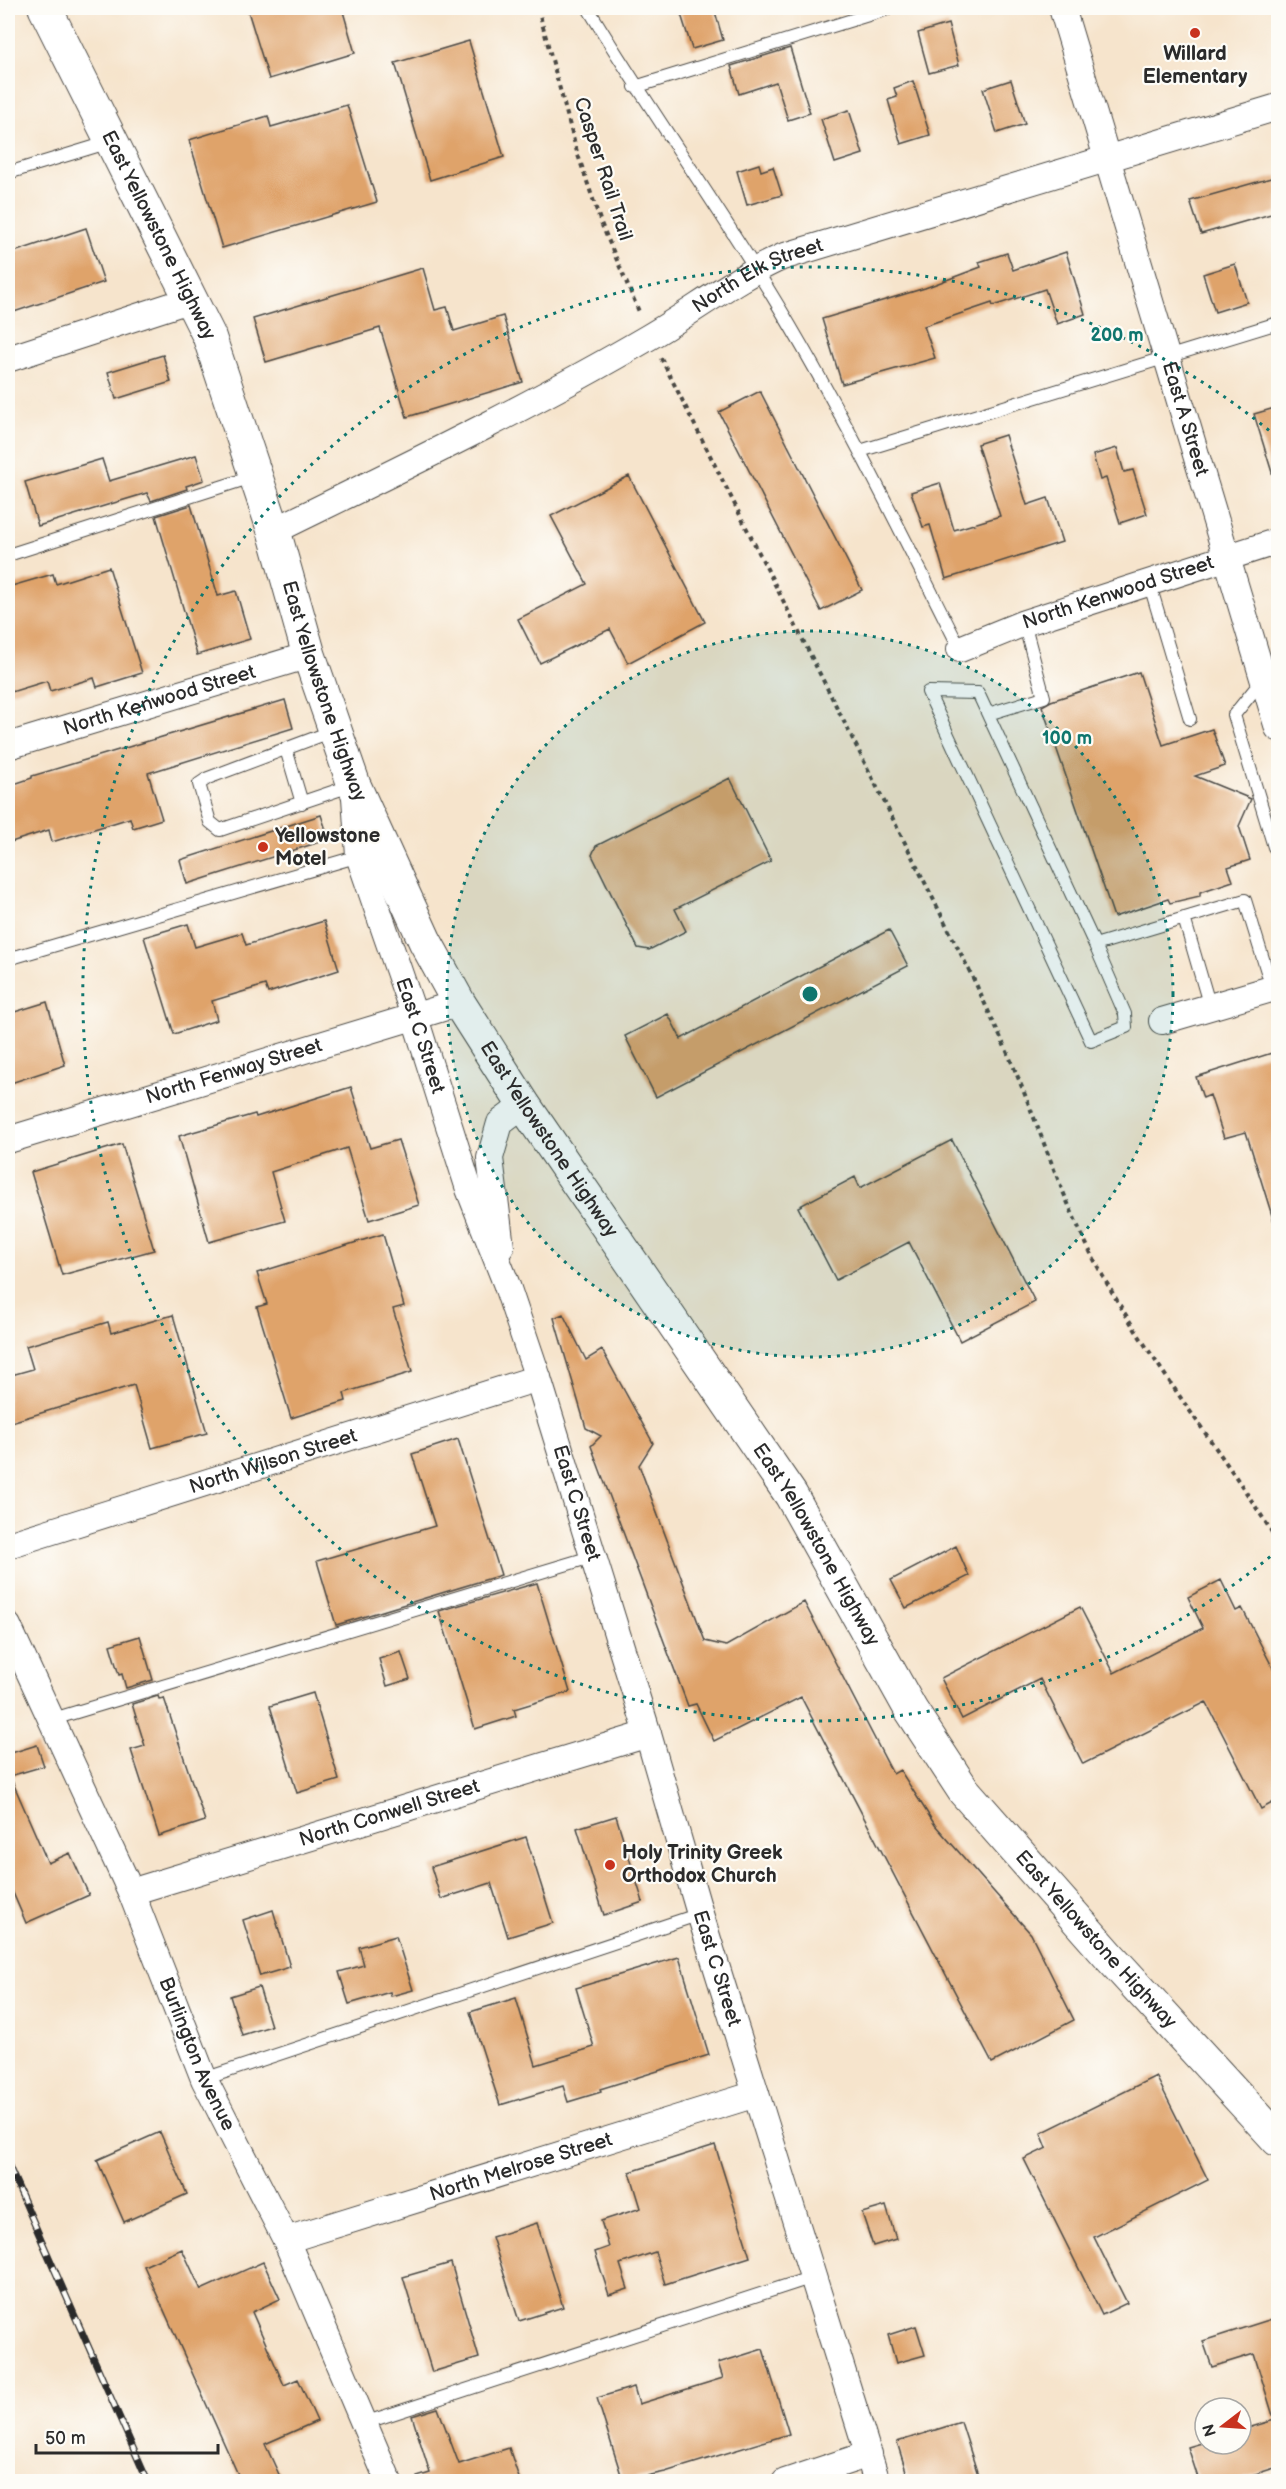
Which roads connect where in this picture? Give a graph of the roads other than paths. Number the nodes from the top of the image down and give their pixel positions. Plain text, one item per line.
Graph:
1 (45, 8) edge
2 (588, 8) edge
3 (891, 8) edge
4 (1062, 8) edge
5 (635, 87) junction
6 (1278, 107) edge
7 (112, 141) junction
8 (1107, 160) junction
9 (8, 173) edge
10 (756, 269) junction
11 (192, 299) junction
12 (1278, 322) edge
13 (1167, 356) junction
14 (8, 359) edge
15 (860, 451) junction
16 (255, 476) junction
17 (274, 531) junction
18 (1278, 541) edge
19 (8, 555) edge
20 (1228, 556) junction
21 (1149, 582) junction
22 (1024, 623) junction
23 (960, 649) joint
24 (309, 655) junction
25 (1264, 678) junction
26 (988, 714) junction
27 (1190, 718) dead end
28 (1278, 728) edge
29 (335, 731) junction
30 (8, 746) edge
31 (286, 749) junction
32 (354, 785) junction
33 (302, 803) junction
34 (1278, 848) edge
35 (359, 856) junction
36 (1184, 918) junction
37 (1095, 945) junction
38 (8, 959) edge
39 (1275, 988) edge
40 (459, 1003) junction
41 (1210, 1007) junction
42 (415, 1018) junction
43 (1162, 1021) dead end
44 (524, 1105) junction
45 (8, 1140) edge
46 (506, 1283) junction
47 (538, 1378) junction
48 (8, 1545) edge
49 (591, 1557) junction
50 (8, 1626) edge
51 (50, 1720) junction
52 (648, 1734) junction
53 (131, 1892) junction
54 (700, 1914) junction
55 (204, 2079) junction
56 (756, 2094) junction
57 (1278, 2140) edge
58 (286, 2240) junction
59 (813, 2277) junction
60 (364, 2423) junction
61 (869, 2454) junction
62 (389, 2481) edge
63 (785, 2481) edge
64 (878, 2481) edge

1 - 7 main road, East Yellowstone Highway
2 - 5 lane
3 - 5 lane
4 - 8 street, East A Street
5 - 10 lane
6 - 8 street, North Elk Street
7 - 9 lane
7 - 11 main road, East Yellowstone Highway
8 - 10 street, North Elk Street
8 - 13 street, East A Street
10 - 15 lane
10 - 17 street, North Elk Street
11 - 14 street
11 - 16 main road, East Yellowstone Highway
12 - 13 lane
13 - 15 lane
13 - 20 street, East A Street
15 - 23 lane
16 - 17 main road, East Yellowstone Highway
16 - 19 lane
17 - 24 main road, East Yellowstone Highway
18 - 20 street, North Kenwood Street
20 - 21 street, North Kenwood Street
20 - 25 street, East A Street
21 - 22 street, North Kenwood Street
21 - 27 lane
22 - 23 street, North Kenwood Street
22 - 26 lane
24 - 29 main road, East Yellowstone Highway
24 - 30 street, North Kenwood Street
25 - 28 street, East A Street
25 - 34 lane
26 - 37 lane
26 - 37 lane
29 - 31 lane
29 - 32 main road, East Yellowstone Highway
31 - 33 lane
31 - 33 lane
32 - 33 lane
32 - 35 street, East C Street
32 - 40 main road, East Yellowstone Highway
35 - 38 lane
35 - 42 street, East C Street
36 - 37 lane
36 - 39 lane
36 - 41 lane
39 - 41 street
40 - 42 street, North Fenway Street
40 - 44 main road, East Yellowstone Highway
41 - 43 street
42 - 45 street, North Fenway Street
42 - 46 street, East C Street
44 - 46 street, East C Street
44 - 57 main road, East Yellowstone Highway
46 - 47 street, East C Street
47 - 48 street, North Wilson Street
47 - 49 street, East C Street
49 - 51 lane
49 - 52 street, East C Street
50 - 51 street, Burlington Avenue
51 - 53 street, Burlington Avenue
52 - 53 street, North Conwell Street
52 - 54 street, East C Street
53 - 55 street, Burlington Avenue
54 - 55 lane
54 - 56 street, East C Street
55 - 58 street, Burlington Avenue
56 - 58 street, North Melrose Street
56 - 59 street, East C Street
58 - 60 street, Burlington Avenue
59 - 60 lane
59 - 61 street, East C Street
60 - 62 street, Burlington Avenue
61 - 63 street
61 - 64 street, East C Street

